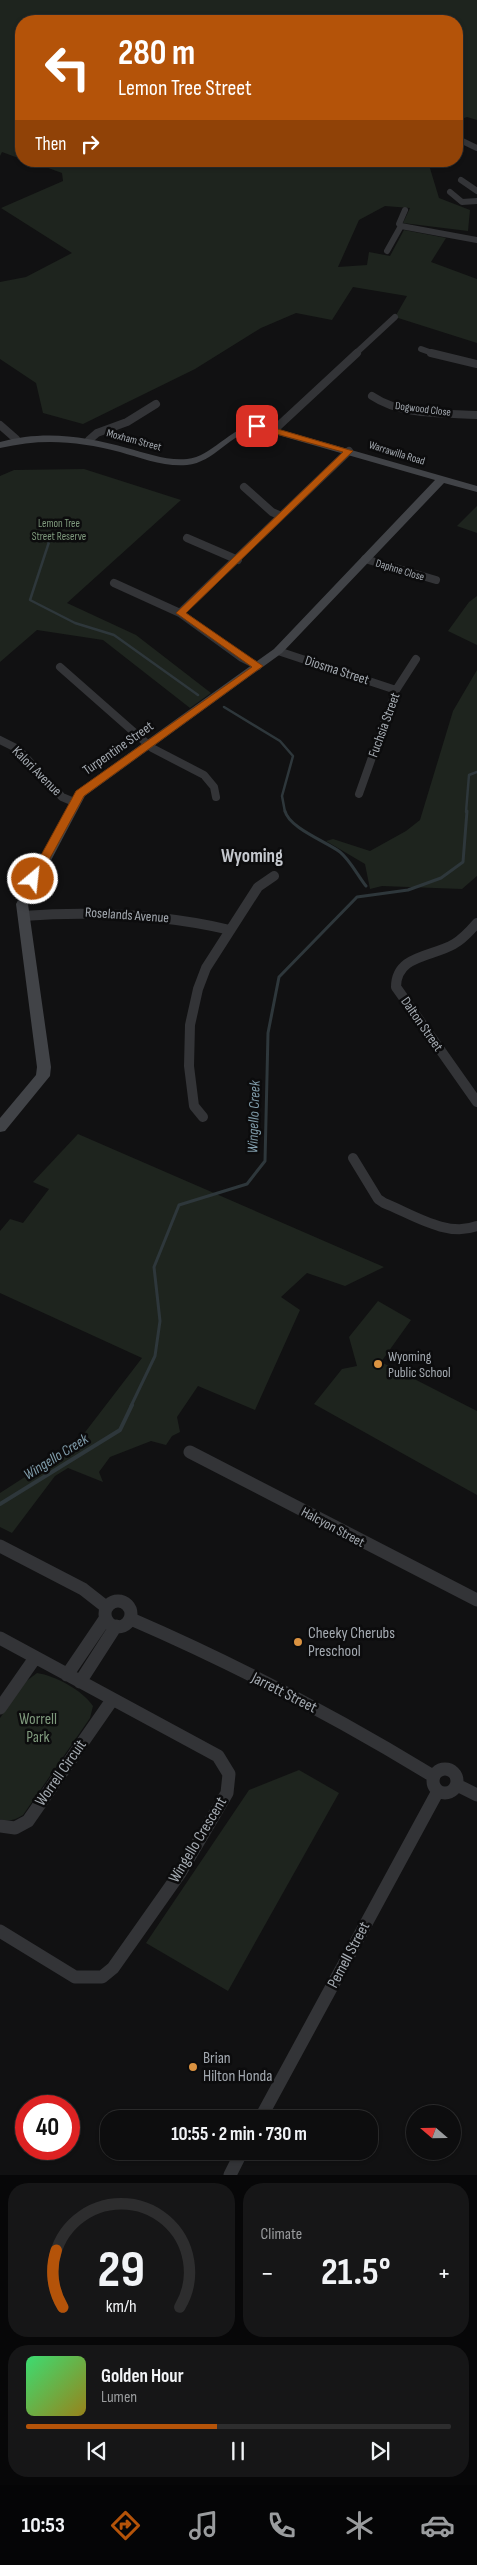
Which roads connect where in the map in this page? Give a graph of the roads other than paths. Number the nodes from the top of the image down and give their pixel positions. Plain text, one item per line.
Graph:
1 (463, 141) edge
2 (477, 148) edge
3 (461, 180) dead end
4 (477, 191) edge
5 (450, 192) dead end
6 (477, 201) edge
7 (404, 210) dead end
8 (401, 226) junction
9 (477, 240) edge
10 (388, 251) dead end
11 (395, 317) dead end
12 (421, 349) dead end
13 (477, 364) edge
14 (372, 396) dead end
15 (156, 404) dead end
16 (477, 415) edge
17 (0, 425) edge
18 (252, 426) joint
19 (274, 430) junction
20 (16, 439) junction
21 (89, 440) junction
22 (0, 445) edge
23 (349, 451) junction
24 (442, 479) junction
25 (244, 487) dead end
26 (477, 489) edge
27 (281, 516) junction
28 (187, 538) dead end
29 (365, 559) junction
30 (238, 560) junction
31 (436, 580) dead end
32 (114, 583) dead end
33 (180, 613) junction
34 (278, 651) junction
35 (416, 659) dead end
36 (258, 666) junction
37 (60, 668) dead end
38 (396, 690) junction
39 (0, 740) edge
40 (149, 744) junction
41 (359, 794) dead end
42 (216, 797) dead end
43 (74, 802) junction
44 (274, 876) dead end
45 (24, 916) junction
46 (477, 923) edge
47 (230, 930) junction
48 (477, 1102) edge
49 (203, 1117) dead end
50 (0, 1127) edge
51 (353, 1158) dead end
52 (477, 1226) edge
53 (190, 1452) dead end
54 (0, 1546) edge
55 (477, 1600) edge
56 (109, 1617) junction
57 (130, 1619) junction
58 (0, 1638) edge
59 (35, 1658) junction
60 (67, 1675) junction
61 (80, 1682) junction
62 (112, 1700) junction
63 (0, 1708) edge
64 (433, 1776) junction
65 (457, 1785) junction
66 (438, 1791) junction
67 (477, 1795) edge
68 (0, 1826) edge
69 (0, 1931) edge
70 (265, 2110) edge
71 (238, 2160) edge
72 (230, 2175) edge

1 - 2 street
3 - 4 street
5 - 6 street
7 - 8 street
8 - 9 street
8 - 10 street
11 - 19 street
12 - 13 street
14 - 16 street, Dogwood Close
15 - 21 street
17 - 20 street
18 - 19 street, Warrawilla Road
18 - 21 street, Moxham Street
19 - 23 street, Warrawilla Road
20 - 21 street, Moxham Street
20 - 22 street, Moxham Street
23 - 24 street, Warrawilla Road
23 - 27 street
24 - 26 street, Warrawilla Road
24 - 29 street, Turpentine Street
25 - 27 street
27 - 30 street
28 - 30 street
29 - 31 street, Daphne Close
29 - 34 street, Turpentine Street
30 - 33 street
32 - 33 street
33 - 36 street
34 - 36 street, Turpentine Street
34 - 38 street, Diosma Street
35 - 38 street, Fuchsia Street
36 - 40 street, Turpentine Street
37 - 40 street
38 - 41 street, Fuchsia Street
39 - 43 street, Kalori Avenue
40 - 42 street
40 - 43 street, Turpentine Street
43 - 45 street, Turpentine Street
44 - 47 street
45 - 47 street, Roselands Avenue
45 - 50 street, Turpentine Street
46 - 48 street, Dalton Street
47 - 49 street
51 - 52 street
53 - 55 street, Halcyon Street
54 - 56 street
56 - 57 street
56 - 57 street
56 - 60 street
56 - 61 street
57 - 64 street, Jarrett Street
58 - 59 street, Wingello Crescent
59 - 60 street, Wingello Crescent
59 - 63 street
60 - 61 street, Wingello Crescent
61 - 62 street, Wingello Crescent
62 - 68 street, Worrell Circuit
62 - 69 street, Wingello Crescent
64 - 65 street
64 - 66 street
65 - 66 street
65 - 67 street
66 - 70 street, Pemell Street
71 - 72 street

